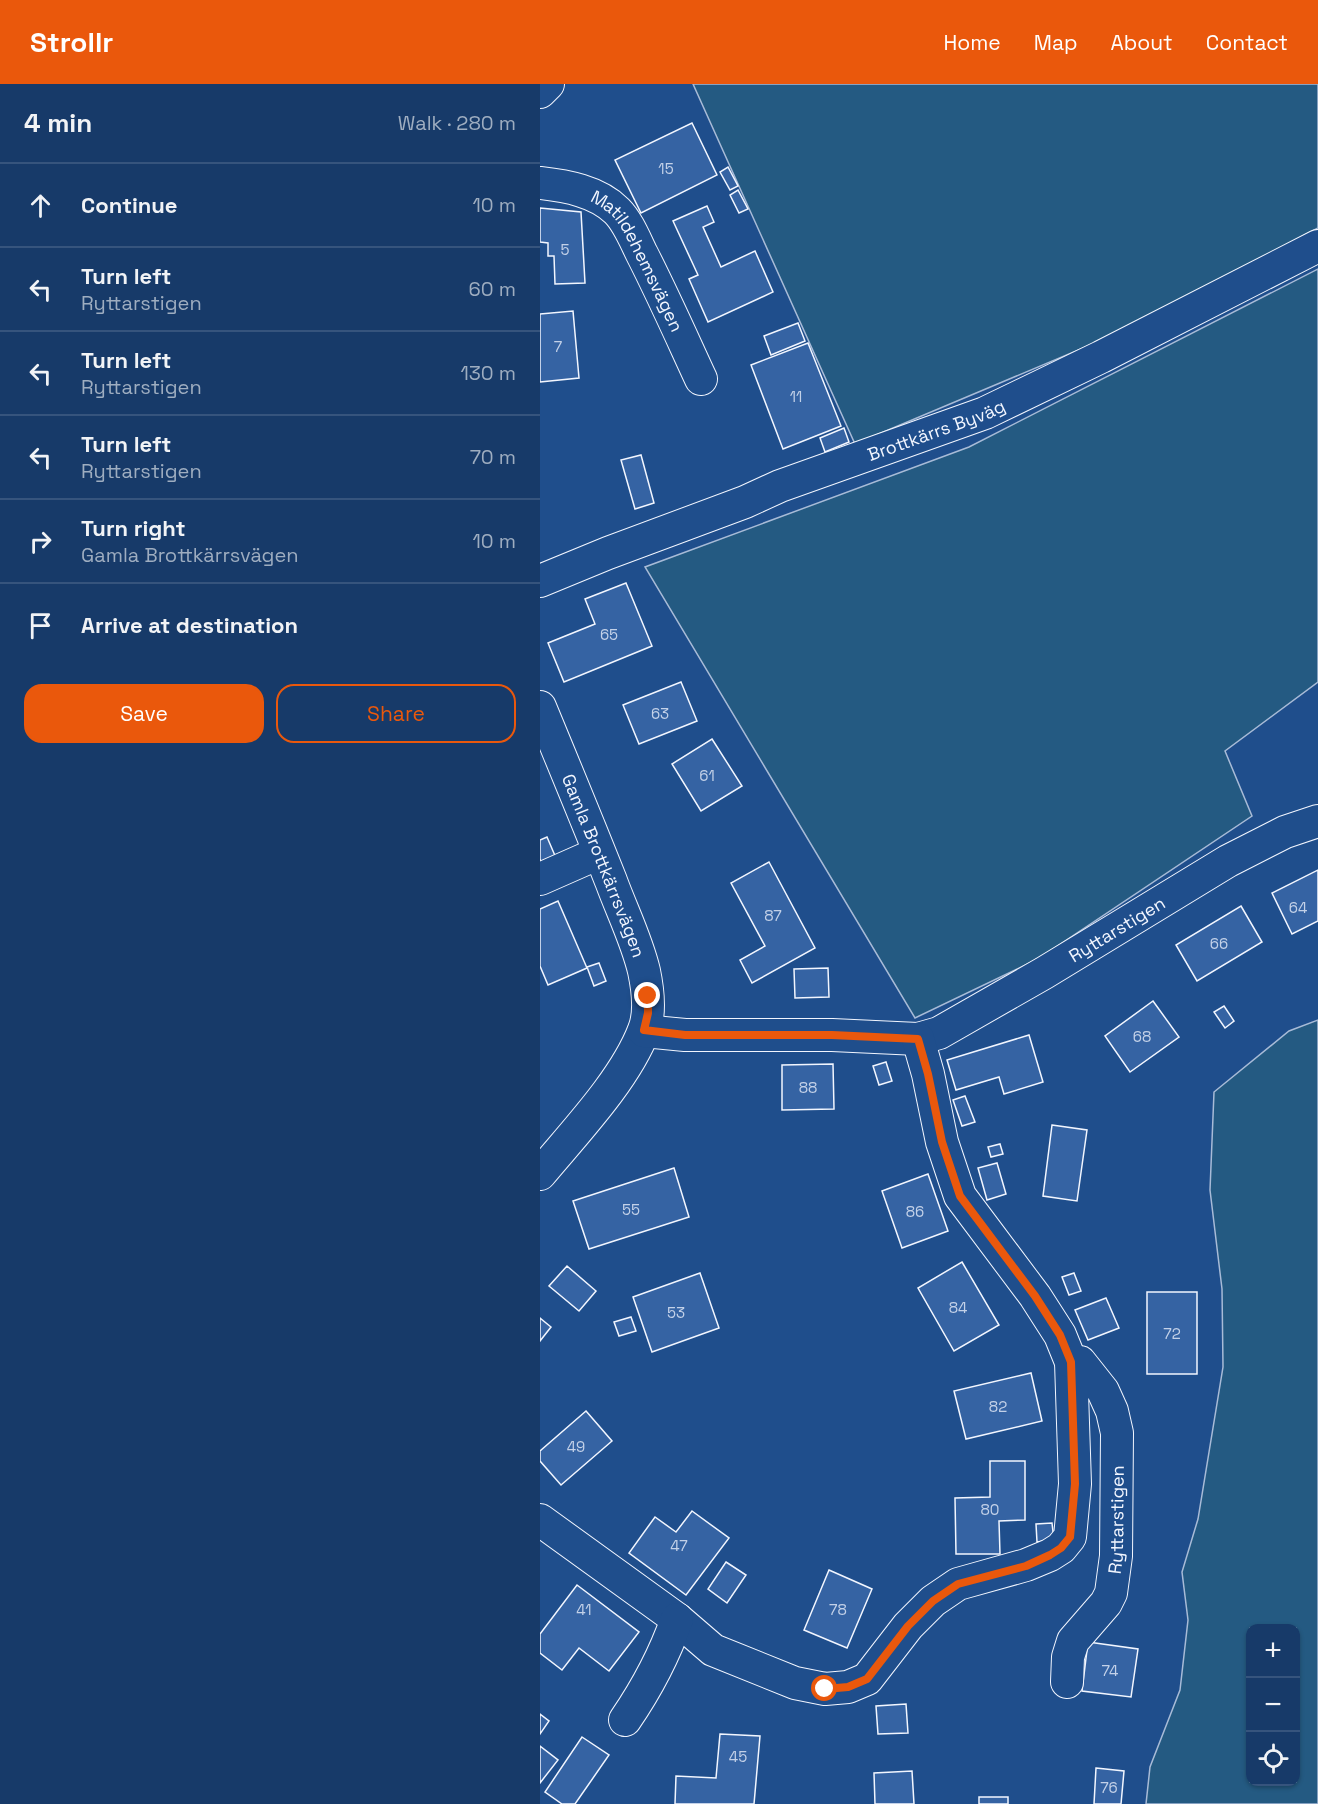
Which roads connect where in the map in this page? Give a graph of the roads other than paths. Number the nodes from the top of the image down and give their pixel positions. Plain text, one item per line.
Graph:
1 (548, 84) edge
2 (540, 92) edge
3 (540, 183) edge
4 (1318, 246) edge
5 (701, 380) dead end
6 (540, 581) edge
7 (541, 711) edge
8 (1318, 821) edge
9 (599, 853) junction
10 (540, 879) edge
11 (644, 1030) junction
12 (918, 1039) junction
13 (540, 1174) edge
14 (1071, 1362) junction
15 (540, 1520) edge
16 (677, 1619) junction
17 (1067, 1682) dead end
18 (625, 1720) dead end

1 - 2 street
3 - 5 street, Matildehemsvägen
4 - 6 street, Brottkärrs Byväg
7 - 9 street, Gamla Brottkärrsvägen
8 - 12 street, Ryttarstigen
9 - 10 street
9 - 11 street, Gamla Brottkärrsvägen
11 - 12 street, Ryttarstigen
11 - 13 street, Gamla Brottkärrsvägen
12 - 14 street
14 - 16 street
14 - 17 street, Ryttarstigen
15 - 16 street
16 - 18 street

